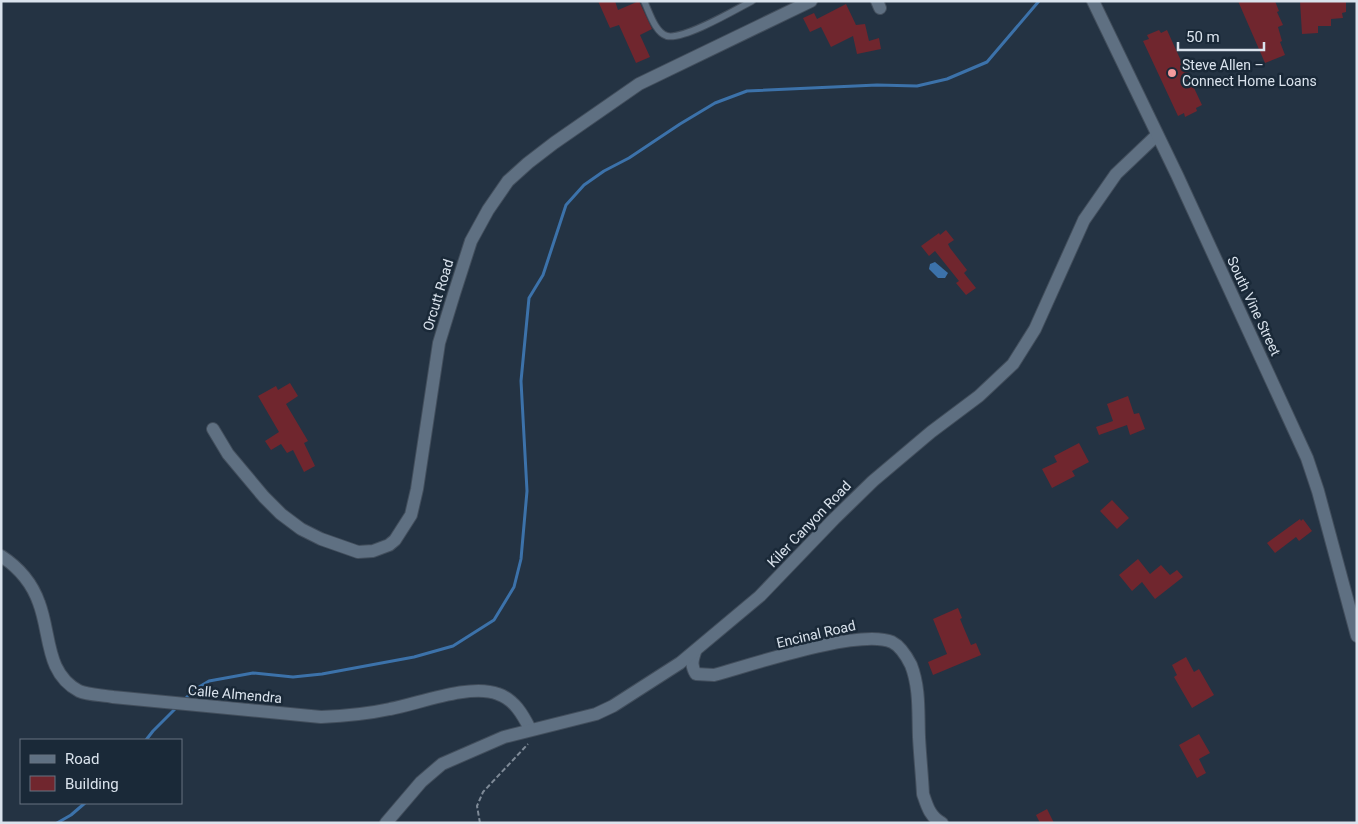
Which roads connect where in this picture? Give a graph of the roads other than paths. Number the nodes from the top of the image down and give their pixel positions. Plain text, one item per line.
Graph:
1 (644, 1) edge
2 (752, 1) edge
3 (811, 1) edge
4 (1093, 1) edge
5 (1157, 135) junction
6 (212, 429) dead end
7 (1, 556) edge
8 (1357, 636) edge
9 (695, 652) junction
10 (531, 734) junction
11 (386, 823) edge
12 (942, 823) edge

1 - 2 lane
3 - 6 street, Orcutt Road
4 - 5 street, South Vine Street
5 - 8 street, South Vine Street
5 - 9 street, Kiler Canyon Road
7 - 10 street, Calle Almendra
9 - 10 street, Kiler Canyon Road
9 - 12 street, Encinal Road
10 - 11 street, Kiler Canyon Road

